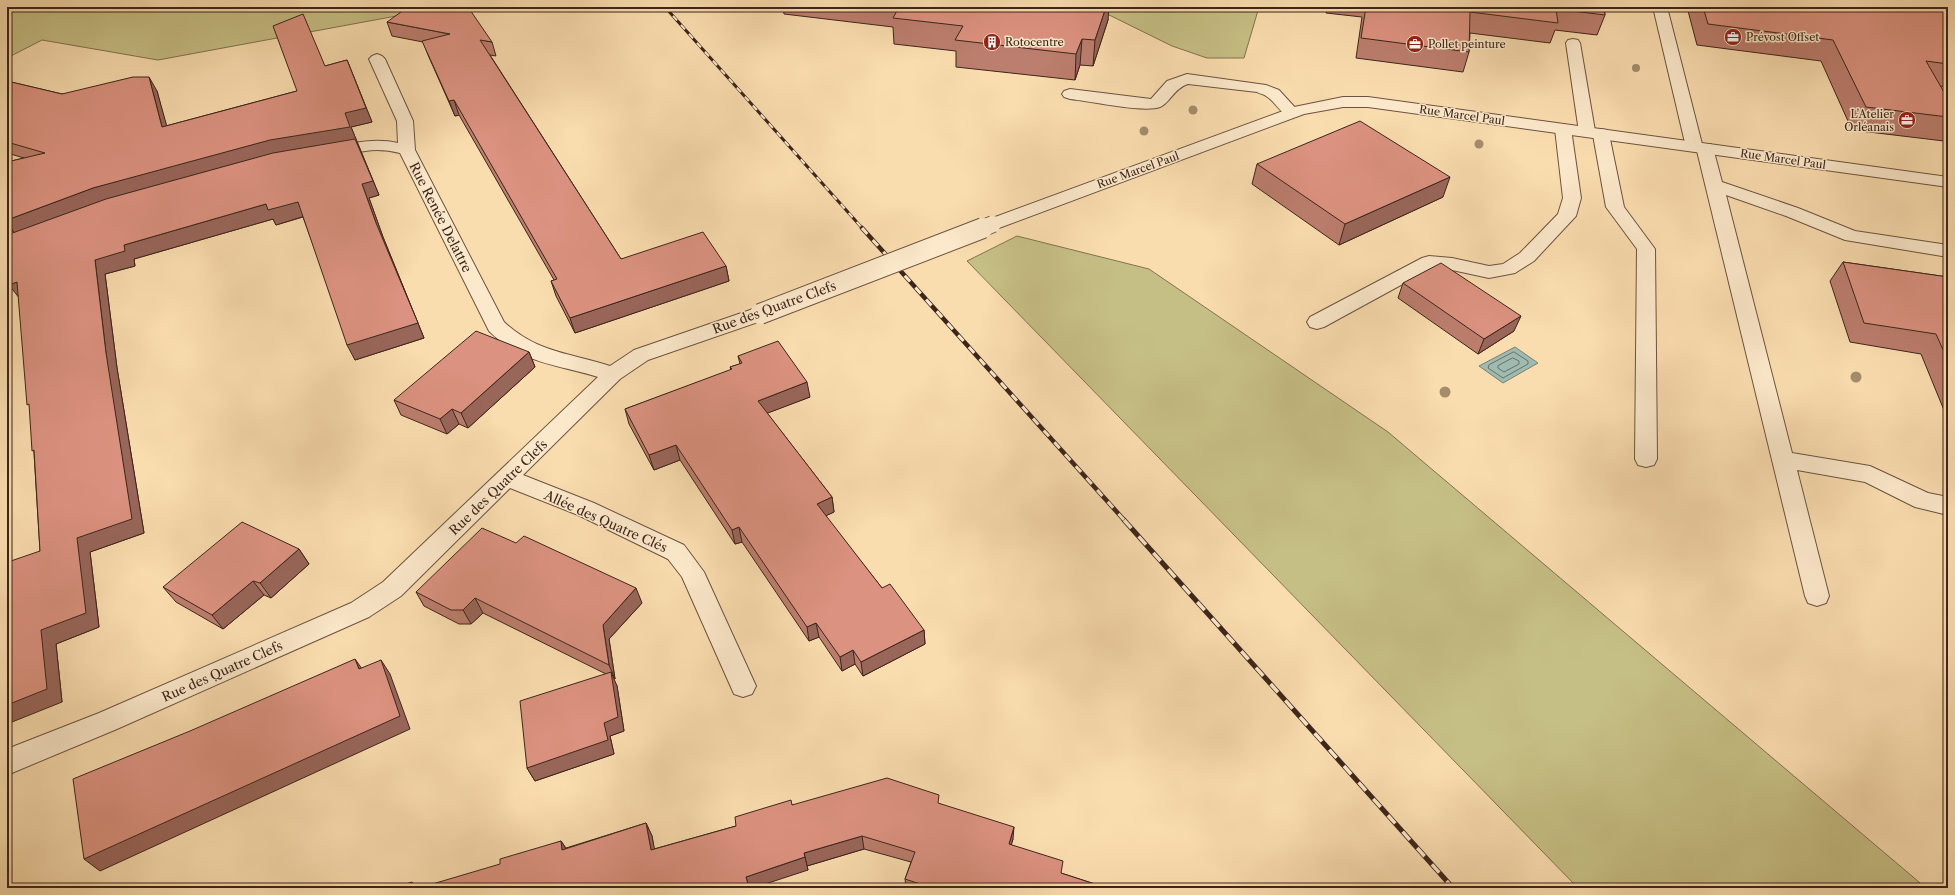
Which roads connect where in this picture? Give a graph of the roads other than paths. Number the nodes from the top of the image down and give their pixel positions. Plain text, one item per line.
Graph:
1 (1660, 7) edge
2 (1573, 43) edge
3 (377, 59) dead end
4 (1070, 94) edge
5 (1292, 113) junction
6 (1563, 129) junction
7 (1594, 133) junction
8 (1699, 148) junction
9 (408, 150) junction
10 (310, 156) edge
11 (1948, 182) edge
12 (1714, 185) junction
13 (993, 224) joint
14 (1948, 251) edge
15 (1317, 322) dead end
16 (613, 374) junction
17 (1646, 459) dead end
18 (1782, 459) junction
19 (508, 478) junction
20 (1948, 506) edge
21 (1817, 596) dead end
22 (743, 686) dead end
23 (7, 762) edge

1 - 8 street
2 - 7 street
3 - 9 street
4 - 5 street
5 - 6 street, Rue Marcel Paul
5 - 13 street, Rue Marcel Paul
6 - 7 street, Rue Marcel Paul
6 - 15 street
7 - 8 street, Rue Marcel Paul
7 - 17 street
8 - 11 street, Rue Marcel Paul
8 - 12 street
9 - 10 street, Rue Renée Delattre
9 - 16 street, Rue Renée Delattre
12 - 14 street
12 - 18 street
13 - 16 street, Rue des Quatre Clefs, bridge
16 - 19 street, Rue des Quatre Clefs
18 - 20 street
18 - 21 street
19 - 22 street, Allée des Quatre Clés
19 - 23 street, Rue des Quatre Clefs

